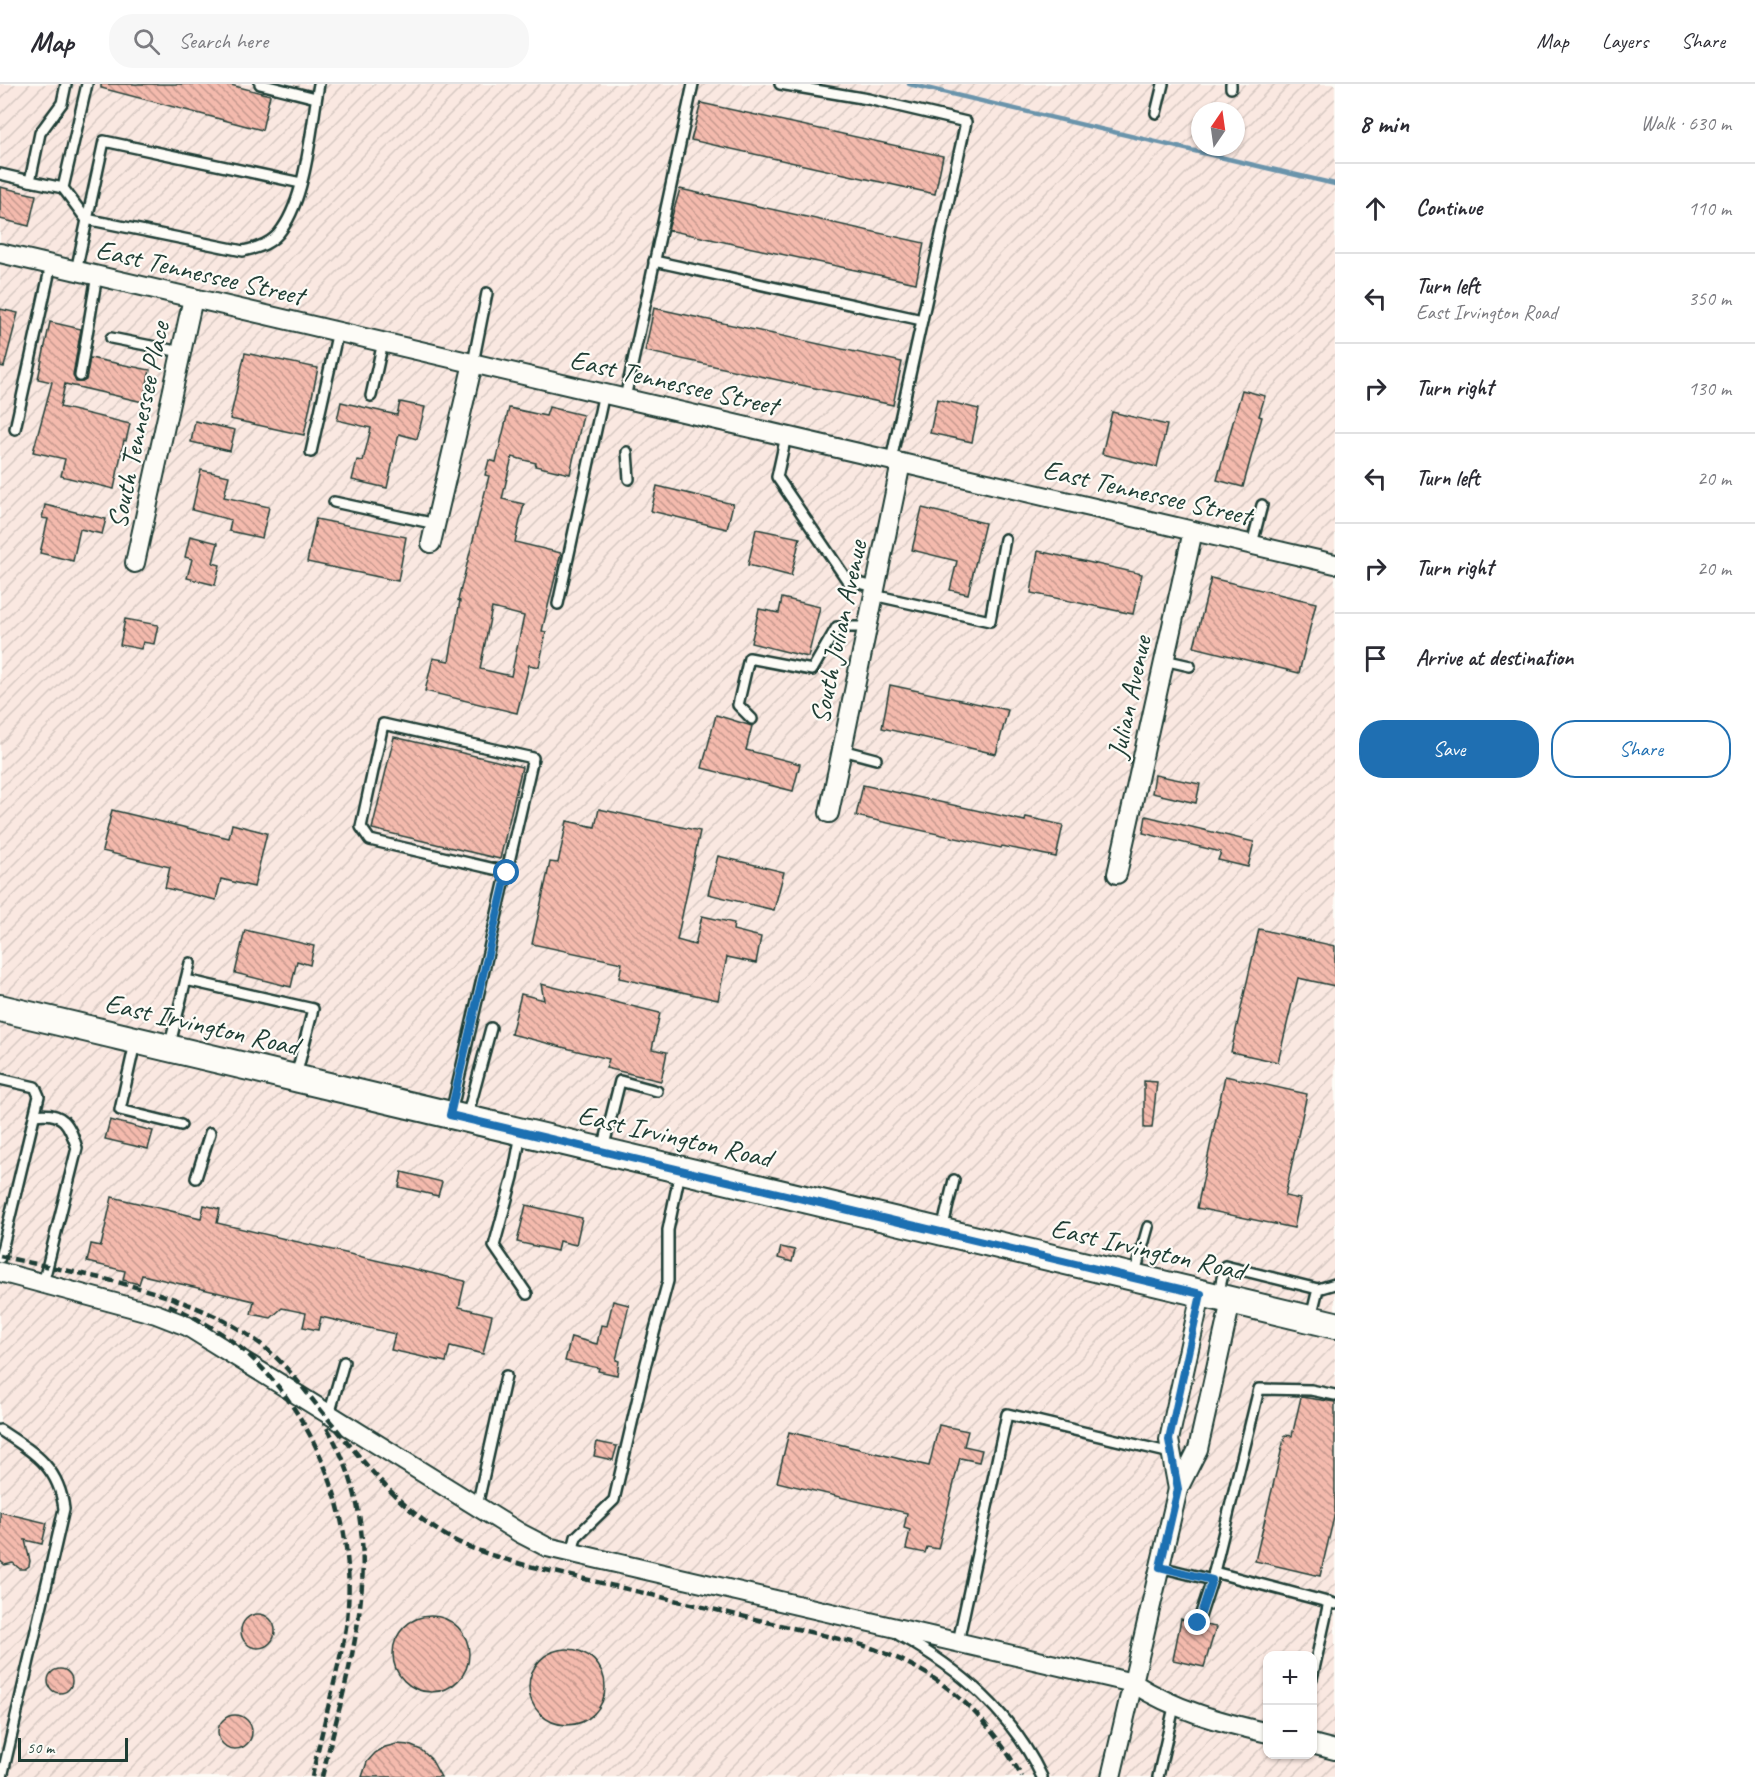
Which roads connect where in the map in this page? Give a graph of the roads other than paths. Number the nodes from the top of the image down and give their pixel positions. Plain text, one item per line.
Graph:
1 (66, 84) edge
2 (87, 84) edge
3 (260, 84) edge
4 (319, 84) edge
5 (693, 84) edge
6 (780, 84) edge
7 (1163, 84) edge
8 (316, 98) junction
9 (1155, 113) dead end
10 (0, 174) edge
11 (30, 181) junction
12 (301, 183) junction
13 (63, 188) junction
14 (86, 219) junction
15 (0, 253) edge
16 (654, 261) junction
17 (51, 265) junction
18 (76, 271) junction
19 (97, 275) junction
20 (488, 293) dead end
21 (193, 298) junction
22 (922, 320) junction
23 (338, 332) junction
24 (111, 338) dead end
25 (383, 342) junction
26 (181, 352) junction
27 (473, 363) junction
28 (80, 376) dead end
29 (604, 393) junction
30 (371, 396) dead end
31 (625, 398) junction
32 (15, 429) dead end
33 (786, 436) junction
34 (311, 452) dead end
35 (627, 452) dead end
36 (896, 462) junction
37 (629, 479) dead end
38 (334, 502) dead end
39 (1262, 505) dead end
40 (436, 524) junction
41 (1192, 531) junction
42 (1005, 539) dead end
43 (431, 543) dead end
44 (1252, 544) junction
45 (135, 563) dead end
46 (1335, 564) edge
47 (874, 591) junction
48 (558, 604) dead end
49 (867, 627) junction
50 (1164, 660) junction
51 (1190, 666) dead end
52 (752, 719) dead end
53 (842, 750) junction
54 (876, 759) dead end
55 (829, 813) dead end
56 (507, 873) junction
57 (1117, 874) dead end
58 (190, 963) dead end
59 (186, 980) junction
60 (0, 1008) edge
61 (491, 1028) dead end
62 (136, 1040) junction
63 (168, 1048) junction
64 (295, 1078) junction
65 (0, 1079) edge
66 (657, 1090) dead end
67 (35, 1115) junction
68 (458, 1117) junction
69 (181, 1125) dead end
70 (522, 1132) junction
71 (210, 1133) dead end
72 (602, 1151) junction
73 (680, 1170) junction
74 (196, 1178) dead end
75 (954, 1180) dead end
76 (1148, 1227) dead end
77 (941, 1232) junction
78 (0, 1258) edge
79 (0, 1272) edge
80 (1134, 1278) junction
81 (43, 1284) junction
82 (1335, 1284) edge
83 (1318, 1289) junction
84 (527, 1294) dead end
85 (1217, 1298) junction
86 (1310, 1319) junction
87 (1335, 1325) edge
88 (344, 1362) dead end
89 (506, 1376) dead end
90 (1335, 1395) edge
91 (329, 1415) junction
92 (1, 1432) edge
93 (1172, 1453) junction
94 (1178, 1489) junction
95 (477, 1506) junction
96 (572, 1553) junction
97 (1160, 1567) junction
98 (1213, 1576) junction
99 (1332, 1603) edge
100 (1198, 1623) dead end
101 (878, 1624) junction
102 (958, 1642) junction
103 (1317, 1659) edge
104 (1133, 1683) junction
105 (1174, 1707) junction
106 (1263, 1732) edge
107 (1317, 1745) edge
108 (1335, 1750) edge
109 (2, 1777) edge
110 (1042, 1777) edge
111 (1111, 1777) edge
112 (1158, 1777) edge

1 - 11 lane
2 - 13 lane
3 - 8 lane
4 - 8 lane
5 - 16 lane
6 - 22 lane
7 - 9 lane
8 - 12 lane
10 - 11 lane
11 - 13 lane
12 - 14 lane
12 - 14 lane
13 - 14 lane
14 - 18 lane
15 - 17 street, East Tennessee Street
16 - 22 lane
16 - 31 lane
17 - 18 street, East Tennessee Street
17 - 32 lane
18 - 19 street, East Tennessee Street
19 - 21 street, East Tennessee Street
19 - 28 lane
20 - 27 lane
21 - 23 street, East Tennessee Street
21 - 26 street, South Tennessee Place
22 - 36 lane
23 - 25 street, East Tennessee Street
23 - 34 lane
24 - 26 lane
25 - 27 street, East Tennessee Street
25 - 30 lane
26 - 45 street, South Tennessee Place
27 - 29 street, East Tennessee Street
27 - 40 street
29 - 31 street, East Tennessee Street
29 - 48 lane
31 - 33 street, East Tennessee Street
33 - 36 street, East Tennessee Street
33 - 47 lane
35 - 37 lane
36 - 41 street, East Tennessee Street
36 - 47 street, South Julian Avenue
38 - 40 lane
39 - 44 lane
40 - 43 street
41 - 44 street, East Tennessee Street
41 - 50 street, Julian Avenue
42 - 47 lane
44 - 46 street, East Tennessee Street
47 - 49 street, South Julian Avenue
49 - 52 lane
49 - 53 street, South Julian Avenue
50 - 51 lane
50 - 57 street, Julian Avenue
53 - 54 lane
53 - 55 street, South Julian Avenue
56 - 56 lane
56 - 68 lane
58 - 59 lane
59 - 63 lane
59 - 64 lane
60 - 62 street, East Irvington Road
61 - 68 lane
62 - 63 street, East Irvington Road
62 - 69 lane
63 - 64 street, East Irvington Road
64 - 68 street, East Irvington Road
65 - 67 lane
66 - 72 lane
67 - 78 lane
67 - 81 lane
68 - 70 street, East Irvington Road
70 - 72 street, East Irvington Road
70 - 84 lane
71 - 74 lane
72 - 73 street, East Irvington Road
73 - 77 street, East Irvington Road
73 - 96 lane
75 - 77 lane
76 - 80 lane
77 - 80 street, East Irvington Road
79 - 81 street
80 - 85 street, East Irvington Road
81 - 91 street
82 - 83 lane
83 - 85 lane
83 - 86 lane
85 - 86 street, East Irvington Road
85 - 93 street
85 - 94 street
86 - 87 street, East Irvington Road
88 - 91 lane
89 - 95 lane
90 - 98 lane
91 - 95 street
92 - 109 lane
93 - 94 street
93 - 102 lane
94 - 97 street
95 - 96 street
96 - 101 street
97 - 98 lane
97 - 104 street
98 - 99 lane
98 - 100 lane
99 - 103 lane
101 - 102 street
101 - 110 lane
102 - 104 street
104 - 105 street
104 - 111 street
105 - 106 street
105 - 112 lane
107 - 108 street

